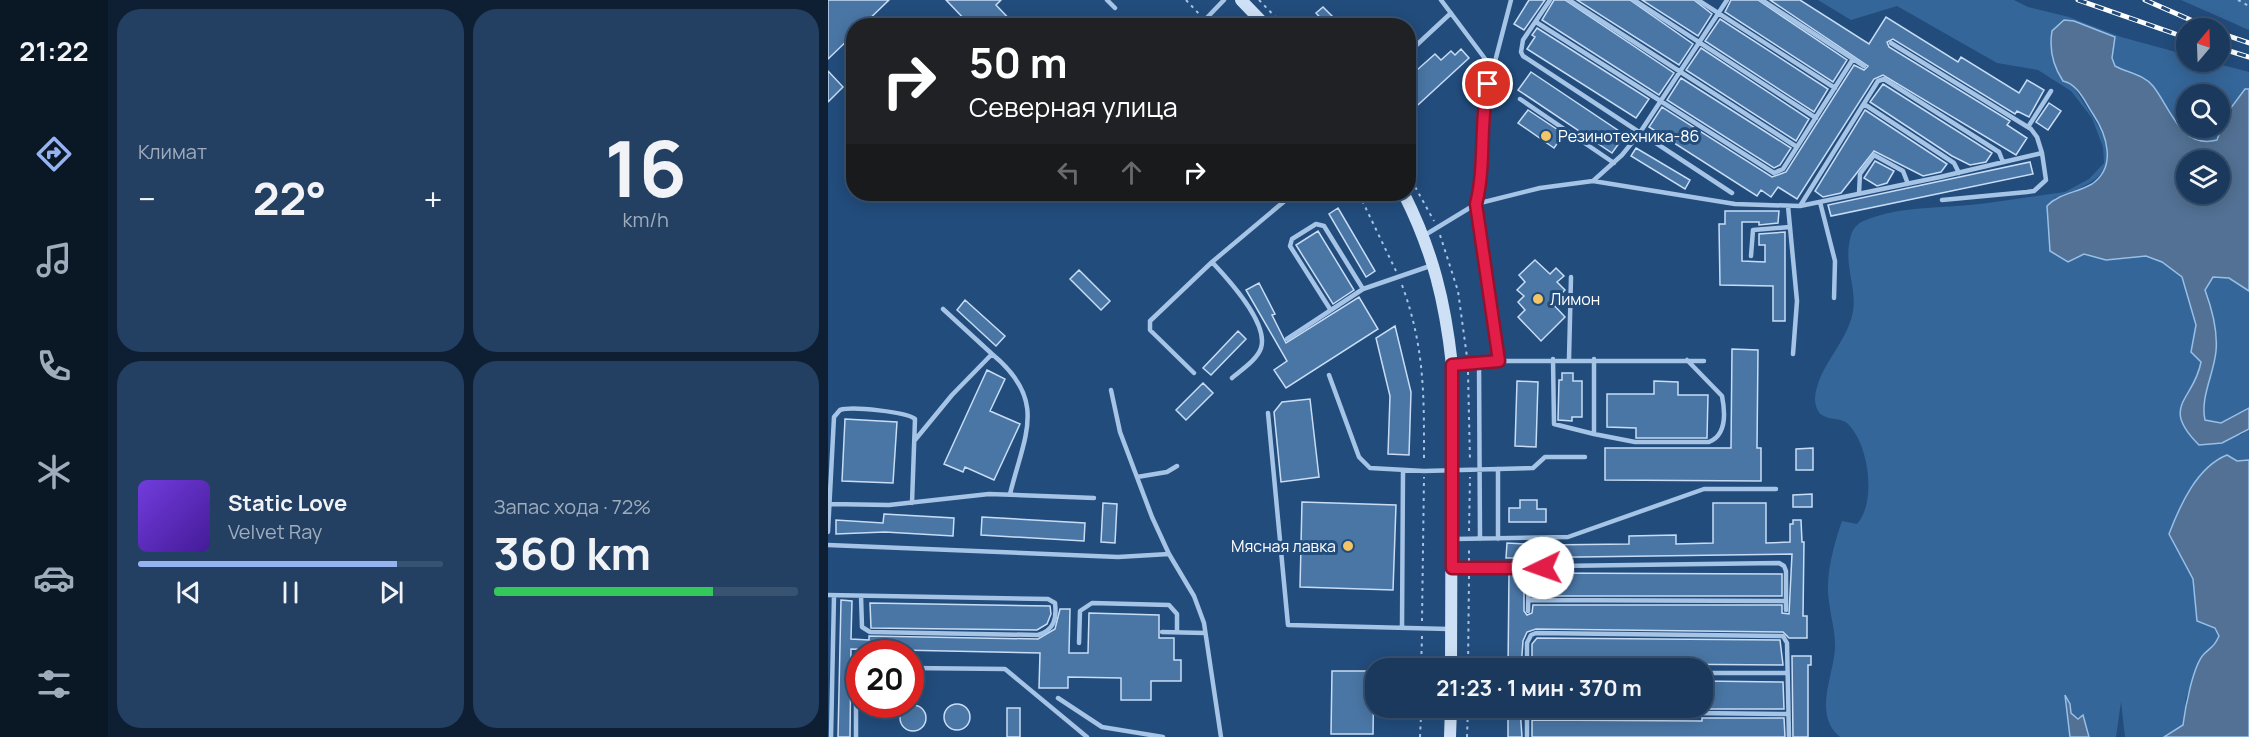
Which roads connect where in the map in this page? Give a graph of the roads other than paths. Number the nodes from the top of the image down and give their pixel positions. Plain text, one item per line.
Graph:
1 (1107, 0) edge
2 (1224, 0) edge
3 (1241, 0) edge
4 (1441, 0) edge
5 (1511, 0) edge
6 (1550, 0) edge
7 (1569, 0) edge
8 (1634, 0) edge
9 (1698, 0) edge
10 (1727, 0) edge
11 (1762, 0) edge
12 (1114, 8) dead end
13 (1719, 13) junction
14 (1451, 14) junction
15 (1207, 18) edge
16 (1258, 18) edge
17 (1536, 22) junction
18 (1699, 42) junction
19 (1891, 43) dead end
20 (1416, 46) edge
21 (1853, 59) junction
22 (1864, 66) dead end
23 (1492, 68) junction
24 (1680, 72) junction
25 (1835, 88) junction
26 (2051, 91) dead end
27 (1520, 99) dead end
28 (1660, 101) junction
29 (1864, 104) junction
30 (1816, 118) junction
31 (2028, 127) junction
32 (1639, 134) junction
33 (1797, 147) junction
34 (2042, 153) junction
35 (2003, 162) junction
36 (1614, 163) junction
37 (1959, 173) junction
38 (1593, 181) junction
39 (1908, 184) junction
40 (1732, 192) dead end
41 (1860, 193) junction
42 (1942, 200) dead end
43 (1285, 201) edge
44 (1408, 201) edge
45 (1820, 202) junction
46 (1476, 204) junction
47 (1788, 206) junction
48 (1800, 206) junction
49 (1790, 227) junction
50 (1425, 235) junction
51 (1751, 256) dead end
52 (1212, 262) junction
53 (1434, 265) junction
54 (1571, 278) dead end
55 (1363, 289) junction
56 (1834, 298) dead end
57 (944, 309) dead end
58 (1330, 309) junction
59 (1287, 339) dead end
60 (992, 354) junction
61 (1793, 354) dead end
62 (1553, 359) junction
63 (1569, 359) junction
64 (1594, 359) junction
65 (1687, 360) junction
66 (1499, 361) junction
67 (1704, 361) dead end
68 (1479, 362) junction
69 (1452, 365) junction
70 (1194, 373) dead end
71 (1329, 375) dead end
72 (1232, 378) dead end
73 (1111, 390) dead end
74 (1268, 413) dead end
75 (1594, 434) junction
76 (915, 440) junction
77 (1585, 457) dead end
78 (1177, 465) dead end
79 (1480, 469) junction
80 (1498, 469) junction
81 (1453, 470) junction
82 (1403, 471) junction
83 (1137, 477) junction
84 (1776, 489) dead end
85 (1010, 494) junction
86 (1094, 498) dead end
87 (912, 503) junction
88 (830, 504) junction
89 (828, 532) edge
90 (1480, 538) junction
91 (1453, 539) junction
92 (1498, 539) junction
93 (828, 545) edge
94 (1169, 554) junction
95 (1452, 568) junction
96 (1529, 570) junction
97 (828, 595) edge
98 (834, 596) junction
99 (861, 596) junction
100 (1528, 600) junction
101 (1786, 601) junction
102 (1786, 610) dead end
103 (1528, 611) dead end
104 (1402, 627) junction
105 (1452, 630) junction
106 (1162, 632) dead end
107 (1177, 632) junction
108 (1205, 633) junction
109 (1079, 643) dead end
110 (1451, 658) edge
111 (1527, 658) edge
112 (924, 668) edge
113 (1713, 672) edge
114 (1787, 673) junction
115 (1058, 698) dead end
116 (1713, 713) edge
117 (1788, 714) junction
118 (856, 718) edge
119 (1451, 718) edge
120 (1527, 718) edge
121 (831, 737) edge
122 (856, 737) edge
123 (1087, 737) edge
124 (1163, 737) edge
125 (1221, 737) edge
126 (1450, 737) edge
127 (1527, 737) edge
128 (1789, 737) edge

1 - 12 lane
2 - 15 lane
3 - 16 main road
4 - 14 lane
5 - 23 lane
6 - 17 lane
7 - 24 lane
8 - 18 lane
9 - 13 lane
10 - 13 lane
11 - 21 lane
13 - 18 lane
13 - 25 lane
14 - 20 lane
14 - 23 lane
17 - 28 lane
17 - 32 lane
18 - 24 lane
18 - 30 lane
19 - 31 lane
21 - 22 lane
21 - 25 lane
23 - 46 lane
24 - 28 lane
24 - 33 lane
25 - 30 lane
26 - 31 lane
27 - 36 lane
28 - 32 lane
28 - 33 lane
29 - 35 lane
29 - 37 lane
29 - 48 lane
30 - 33 lane
31 - 34 lane
32 - 36 lane
32 - 40 lane
34 - 35 lane
34 - 42 lane
35 - 37 lane
36 - 38 lane
37 - 39 lane
38 - 46 lane
38 - 47 lane
39 - 41 lane
39 - 41 lane
41 - 45 lane
43 - 52 lane
44 - 50 main road
45 - 48 lane
45 - 56 lane
46 - 50 lane
46 - 66 lane
47 - 48 lane
47 - 49 lane
49 - 51 lane
49 - 61 lane
50 - 53 main road
52 - 70 lane
52 - 72 lane
53 - 55 lane
53 - 69 main road
54 - 63 lane
55 - 58 lane
55 - 58 lane
57 - 60 lane
58 - 59 lane
60 - 76 lane
60 - 85 lane
62 - 63 lane
62 - 66 lane
62 - 75 lane
63 - 64 lane
64 - 65 lane
64 - 75 lane
65 - 67 lane
65 - 75 lane
66 - 68 lane
68 - 69 lane
68 - 79 lane
69 - 81 main road
71 - 82 lane
73 - 83 lane
74 - 104 lane
76 - 87 lane
76 - 88 lane
77 - 80 lane
78 - 83 lane
79 - 80 lane
79 - 81 lane
79 - 90 lane
80 - 92 lane
81 - 82 lane
81 - 91 main road
82 - 104 lane
83 - 94 lane
84 - 92 lane
85 - 86 lane
85 - 87 lane
87 - 88 lane
88 - 89 lane
90 - 91 lane
90 - 92 lane
91 - 95 main road
93 - 94 lane
94 - 108 lane
95 - 96 lane
95 - 105 main road
96 - 100 lane
96 - 101 lane
97 - 98 lane
98 - 99 lane
98 - 121 lane
99 - 99 lane
100 - 101 lane
100 - 103 lane
101 - 102 lane
104 - 105 lane
105 - 110 main road
106 - 107 lane
107 - 108 lane
107 - 109 lane
108 - 125 lane
111 - 114 lane
112 - 123 lane
113 - 114 lane
114 - 117 lane
115 - 124 lane
116 - 117 lane
117 - 128 lane
118 - 122 lane
119 - 126 main road
120 - 127 lane

